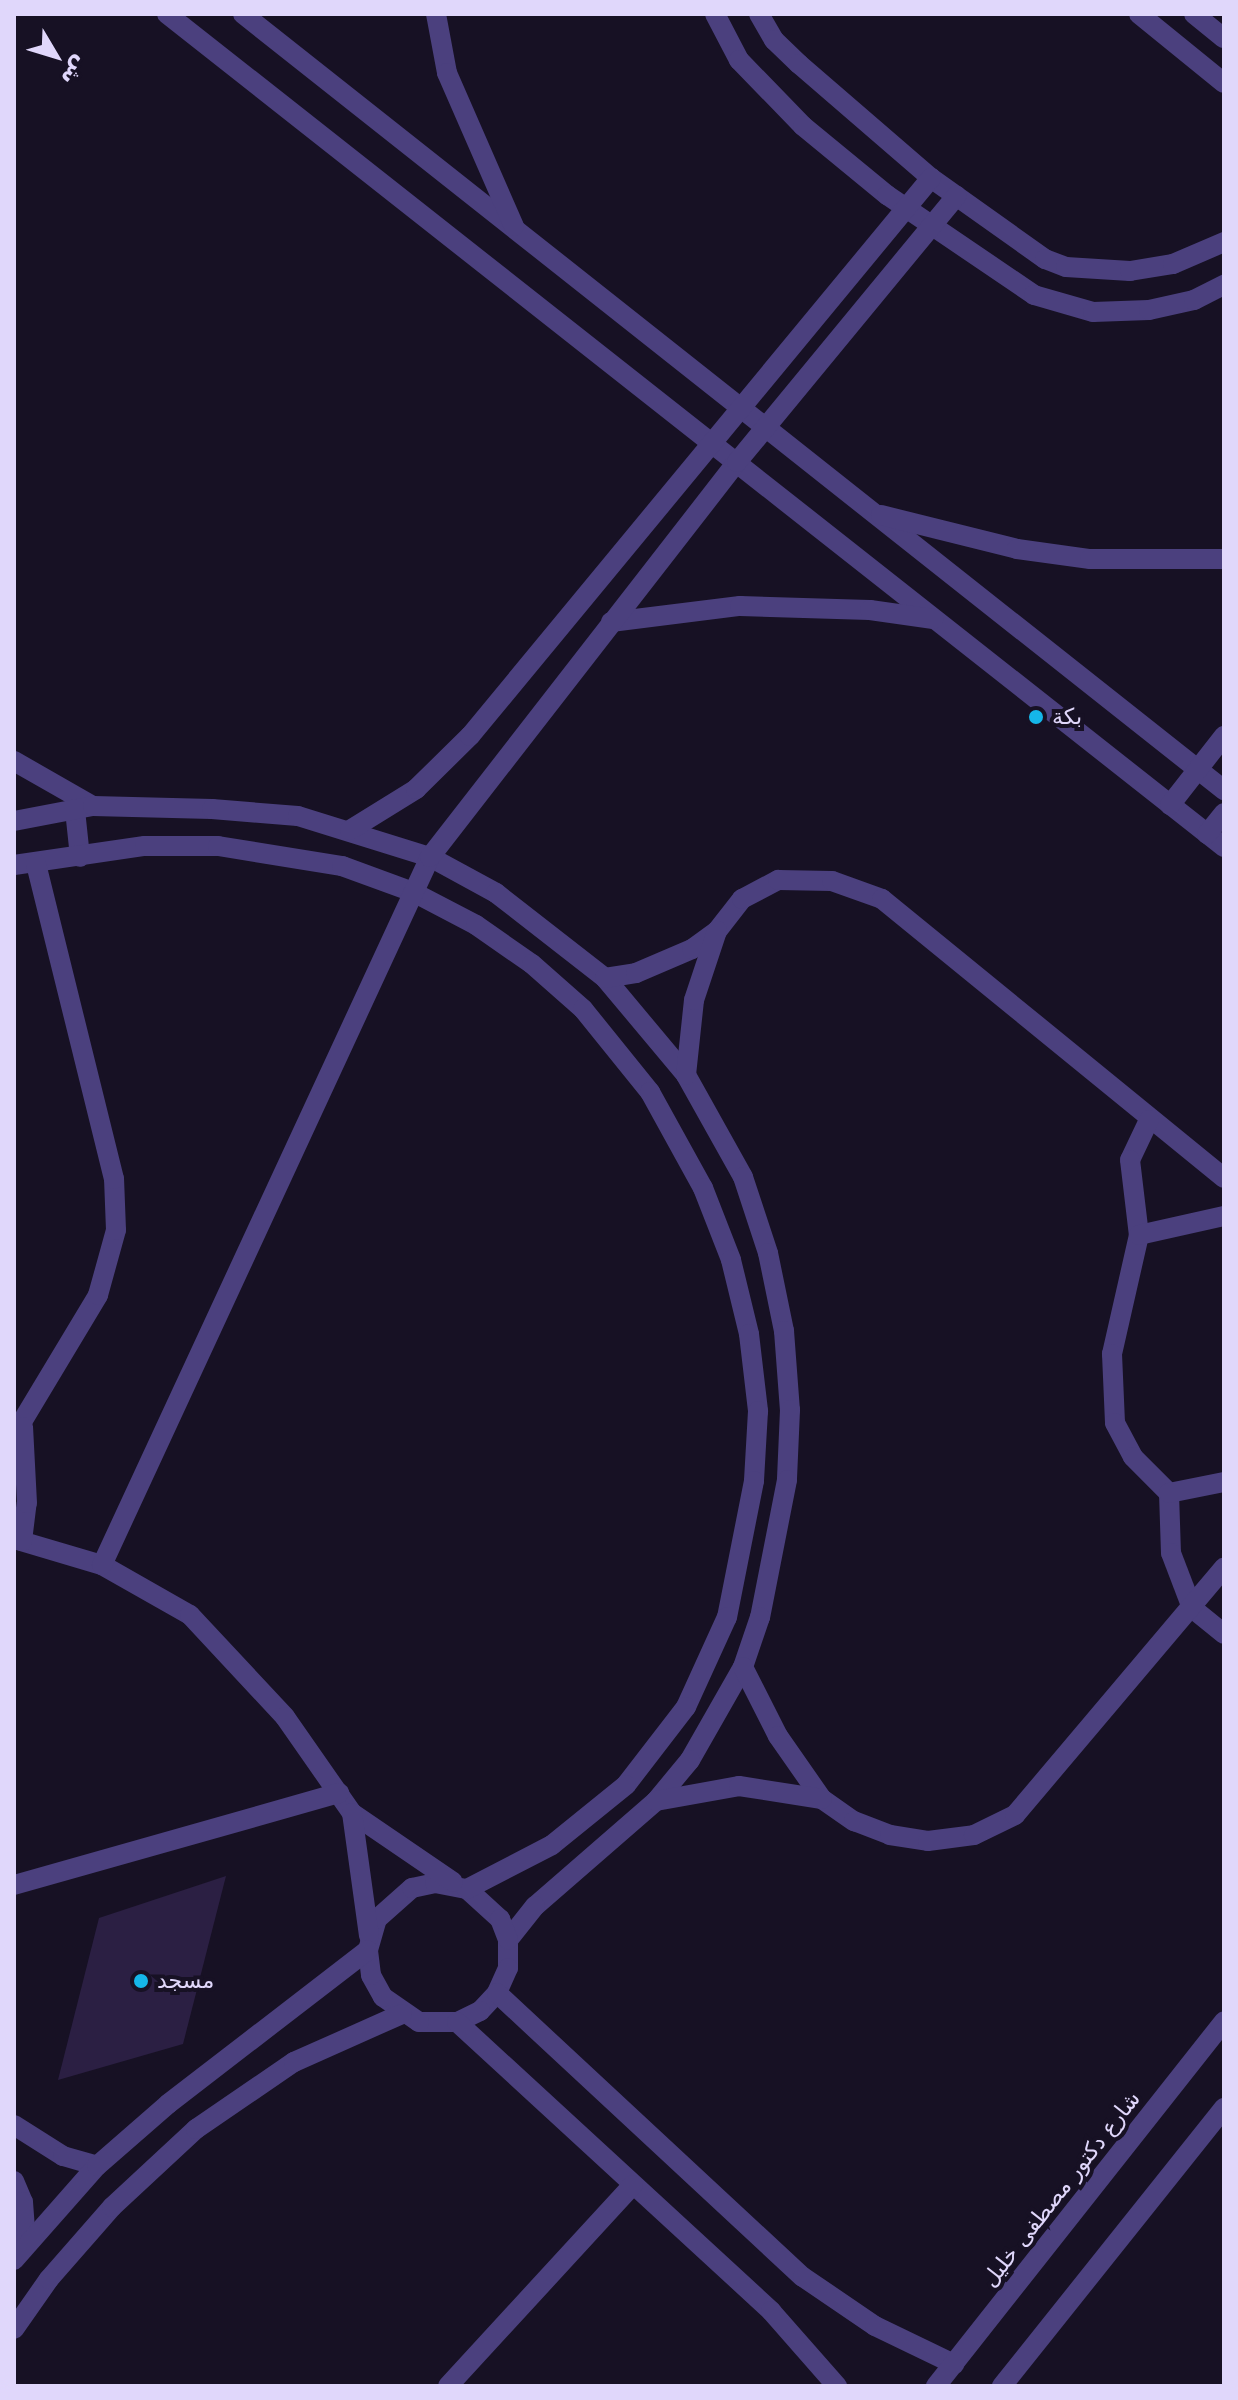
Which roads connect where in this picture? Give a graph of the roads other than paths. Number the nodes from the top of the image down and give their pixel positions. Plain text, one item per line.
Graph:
1 (167, 14) edge
2 (243, 14) edge
3 (436, 14) edge
4 (715, 14) edge
5 (759, 14) edge
6 (1139, 14) edge
7 (1194, 14) edge
8 (1224, 38) edge
9 (1224, 83) edge
10 (931, 178) junction
11 (956, 196) junction
12 (906, 209) junction
13 (931, 227) junction
14 (515, 229) junction
15 (1224, 242) edge
16 (1224, 285) edge
17 (742, 409) junction
18 (766, 427) junction
19 (714, 444) junction
20 (737, 462) junction
21 (874, 513) junction
22 (1224, 559) edge
23 (934, 619) junction
24 (611, 622) junction
25 (1224, 736) edge
26 (14, 761) edge
27 (1198, 769) junction
28 (1224, 790) edge
29 (1170, 805) junction
30 (84, 808) junction
31 (1224, 813) edge
32 (14, 821) edge
33 (350, 830) junction
34 (1207, 834) junction
35 (1224, 847) edge
36 (80, 857) junction
37 (430, 857) junction
38 (36, 863) junction
39 (14, 865) edge
40 (413, 892) junction
41 (717, 931) junction
42 (605, 978) junction
43 (686, 1075) junction
44 (1149, 1120) junction
45 (1224, 1178) edge
46 (1224, 1216) edge
47 (1139, 1235) junction
48 (19, 1431) edge
49 (1224, 1482) edge
50 (1169, 1493) junction
51 (18, 1540) edge
52 (102, 1565) junction
53 (1224, 1568) edge
54 (1192, 1608) junction
55 (1224, 1634) edge
56 (743, 1667) junction
57 (339, 1793) junction
58 (822, 1799) junction
59 (656, 1801) junction
60 (352, 1813) junction
61 (14, 1885) edge
62 (463, 1887) junction
63 (508, 1940) junction
64 (368, 1946) junction
65 (497, 1993) junction
66 (402, 2014) junction
67 (1224, 2021) edge
68 (457, 2022) junction
69 (1224, 2108) edge
70 (14, 2125) edge
71 (97, 2166) junction
72 (14, 2181) edge
73 (633, 2185) junction
74 (26, 2243) junction
75 (14, 2260) edge
76 (14, 2329) edge
77 (954, 2364) junction
78 (448, 2386) edge
79 (837, 2386) edge
80 (936, 2386) edge
81 (1002, 2386) edge

1 - 19 street
2 - 14 street
3 - 14 street
4 - 12 street
5 - 10 street
6 - 9 street
7 - 8 street
10 - 11 street
10 - 12 street
11 - 13 street
11 - 15 street
12 - 13 street
12 - 17 street
13 - 16 street
13 - 18 street
14 - 17 street
17 - 18 street
17 - 19 street
18 - 20 street
18 - 21 street
19 - 20 street
19 - 33 street
20 - 23 street
20 - 24 street
21 - 22 street
21 - 27 street
23 - 24 street
23 - 29 street
24 - 37 street
25 - 27 street
26 - 30 street
27 - 28 street
27 - 29 street
29 - 34 street
30 - 32 street
30 - 33 street
30 - 36 street
31 - 34 street
33 - 37 street
34 - 35 street
36 - 38 street
36 - 40 street
37 - 40 street
37 - 42 street
38 - 39 street
38 - 48 street
40 - 52 street
40 - 62 street
41 - 42 street
41 - 43 street
41 - 44 street
42 - 43 street
43 - 56 street
44 - 45 street
44 - 47 street
46 - 47 street
47 - 50 street
48 - 51 street
49 - 50 street
50 - 54 street
51 - 52 street
52 - 57 street
53 - 54 street
54 - 55 street
54 - 58 street
56 - 58 street
56 - 59 street
57 - 60 street
57 - 61 street
58 - 59 street
59 - 63 street
60 - 62 street
60 - 64 street
62 - 63 street
62 - 64 street
63 - 65 street
64 - 66 street
64 - 71 street
65 - 68 street
65 - 77 street
66 - 68 street
66 - 76 street
67 - 77 street, شارع دكتور مصطفى خليل
68 - 73 street
69 - 81 street
70 - 71 street
71 - 74 street
72 - 74 street
73 - 78 street
73 - 79 street
74 - 75 street
77 - 80 street, شارع دكتور مصطفى خليل

